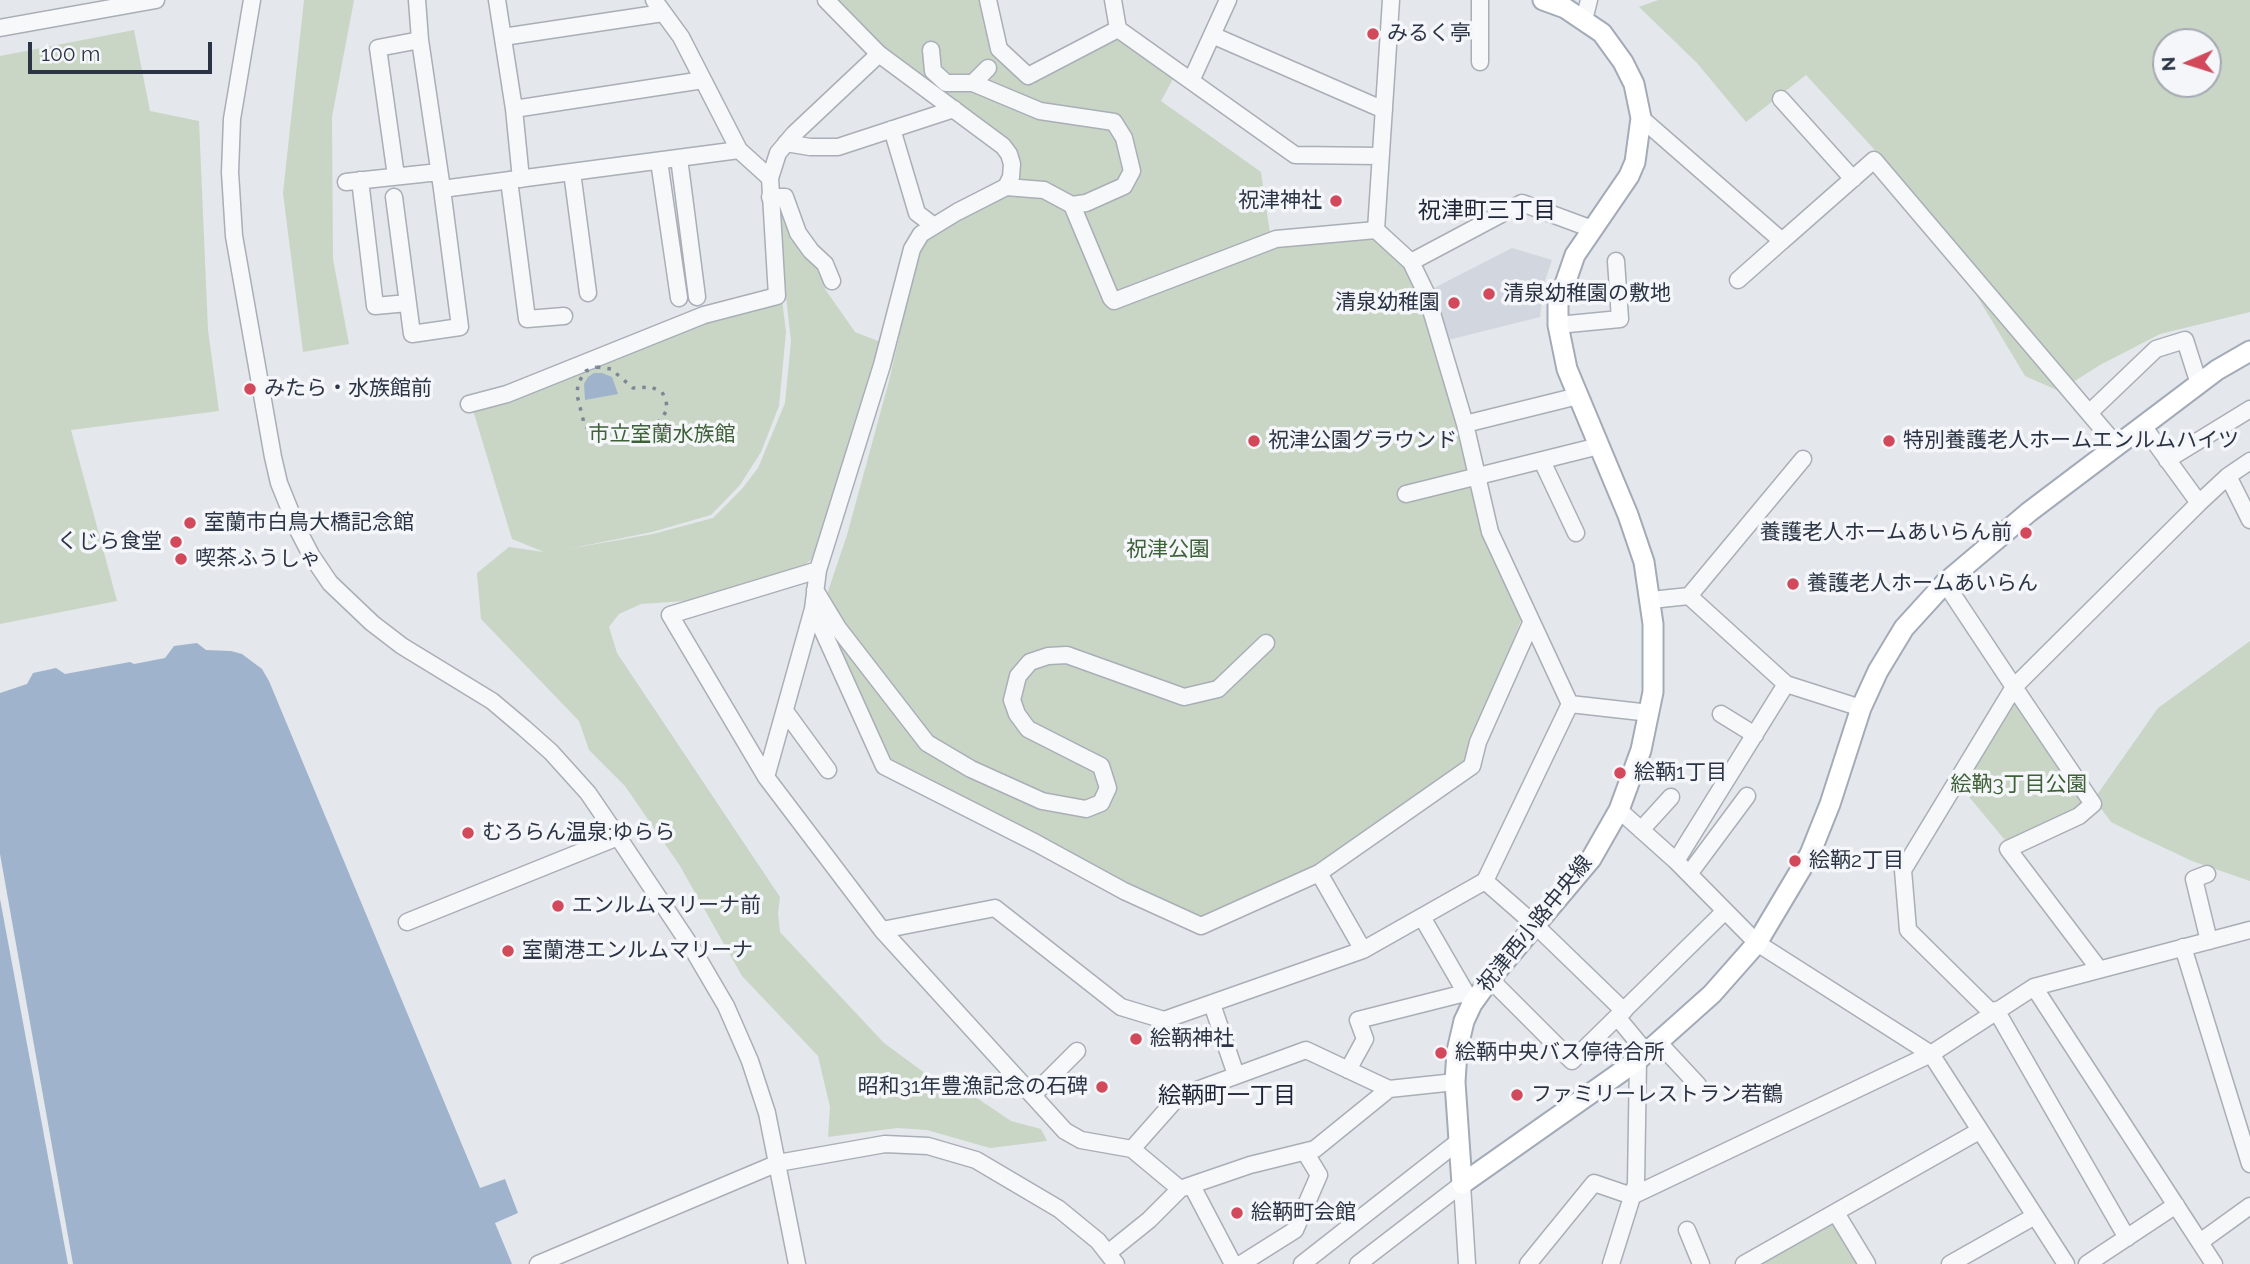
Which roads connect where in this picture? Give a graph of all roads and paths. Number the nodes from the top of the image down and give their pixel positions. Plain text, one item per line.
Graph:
1 (156, 0) edge
2 (251, 0) edge
3 (417, 0) edge
4 (497, 0) edge
5 (826, 0) edge
6 (988, 0) edge
7 (1113, 0) edge
8 (1228, 0) edge
9 (1391, 0) edge
10 (1480, 0) edge
11 (1543, 0) edge
12 (1589, 0) edge
13 (659, 6) edge
14 (1584, 20) junction
15 (0, 28) edge
16 (1118, 29) junction
17 (1212, 35) junction
18 (503, 37) junction
19 (420, 40) junction
20 (931, 50) dead end
21 (879, 54) junction
22 (1480, 62) dead end
23 (988, 68) dead end
24 (704, 80) junction
25 (1191, 81) junction
26 (973, 83) junction
27 (1781, 99) dead end
28 (954, 109) junction
29 (514, 110) junction
30 (1384, 110) junction
31 (1641, 118) junction
32 (892, 129) junction
33 (786, 143) junction
34 (739, 150) junction
35 (1380, 156) junction
36 (679, 158) junction
37 (659, 161) junction
38 (439, 172) junction
39 (572, 172) junction
40 (396, 176) junction
41 (770, 177) junction
42 (1853, 179) junction
43 (515, 180) junction
44 (1006, 187) junction
45 (442, 189) junction
46 (394, 197) dead end
47 (771, 197) junction
48 (1072, 205) junction
49 (934, 226) junction
50 (1592, 229) junction
51 (1376, 230) junction
52 (1782, 241) junction
53 (1616, 261) dead end
54 (1411, 262) junction
55 (1738, 280) dead end
56 (832, 281) dead end
57 (587, 293) dead end
58 (697, 297) dead end
59 (679, 298) dead end
60 (408, 303) junction
61 (564, 316) dead end
62 (1558, 325) junction
63 (2250, 351) edge
64 (2199, 384) junction
65 (1578, 396) junction
66 (468, 404) dead end
67 (2250, 409) edge
68 (2089, 413) junction
69 (1465, 425) junction
70 (2143, 426) junction
71 (1599, 446) junction
72 (2117, 446) junction
73 (1804, 459) dead end
74 (2167, 460) junction
75 (1542, 461) junction
76 (2250, 461) edge
77 (2228, 476) junction
78 (1478, 477) junction
79 (1406, 494) dead end
80 (2199, 503) junction
81 (2250, 520) edge
82 (1576, 533) dead end
83 (818, 570) junction
84 (1945, 583) junction
85 (816, 590) junction
86 (1689, 596) junction
87 (1651, 600) junction
88 (813, 609) junction
89 (1531, 623) junction
90 (1266, 643) dead end
91 (1786, 684) junction
92 (2014, 687) junction
93 (1570, 704) junction
94 (1861, 708) junction
95 (785, 711) junction
96 (1650, 713) junction
97 (1721, 714) dead end
98 (1755, 735) junction
99 (828, 770) dead end
100 (766, 777) junction
101 (1720, 790) junction
102 (1671, 797) dead end
103 (1619, 810) junction
104 (1642, 830) junction
105 (618, 837) junction
106 (1676, 861) junction
107 (1319, 873) junction
108 (1689, 874) junction
109 (2207, 874) dead end
110 (1485, 881) junction
111 (1725, 911) junction
112 (1422, 917) junction
113 (407, 922) dead end
114 (1534, 924) junction
115 (881, 930) junction
116 (2250, 930) edge
117 (2209, 941) junction
118 (1757, 943) junction
119 (2183, 947) junction
120 (1363, 950) junction
121 (2099, 969) junction
122 (1490, 979) junction
123 (2034, 987) junction
124 (1469, 998) junction
125 (1212, 1004) junction
126 (1994, 1012) junction
127 (1621, 1014) junction
128 (1077, 1051) dead end
129 (1648, 1051) junction
130 (1931, 1054) junction
131 (1348, 1070) junction
132 (1236, 1075) junction
133 (1455, 1082) junction
134 (1698, 1085) dead end
135 (1389, 1088) junction
136 (1032, 1095) junction
137 (1979, 1131) junction
138 (1459, 1141) junction
139 (1132, 1149) junction
140 (1305, 1152) junction
141 (778, 1163) junction
142 (2250, 1164) edge
143 (1462, 1184) junction
144 (1186, 1187) junction
145 (1632, 1196) junction
146 (2176, 1205) junction
147 (2250, 1206) edge
148 (1836, 1213) junction
149 (2035, 1216) junction
150 (1687, 1230) dead end
151 (2127, 1238) junction
152 (2200, 1242) junction
153 (1112, 1259) edge
154 (1365, 1261) edge
155 (538, 1264) edge
156 (797, 1264) edge
157 (1233, 1264) edge
158 (1241, 1264) edge
159 (1302, 1264) edge
160 (1467, 1264) edge
161 (1528, 1264) edge
162 (1611, 1264) edge
163 (1701, 1264) edge
164 (1744, 1264) edge
165 (1867, 1264) edge
166 (1950, 1264) edge
167 (2066, 1264) edge
168 (2087, 1264) edge
169 (2214, 1264) edge

1 - 15 street
2 - 105 street
3 - 19 street
4 - 18 street
5 - 21 street
6 - 16 street
7 - 16 street
8 - 17 street
9 - 30 street
10 - 22 street
11 - 14 main road, 祝津西小路中央線
12 - 14 street
13 - 18 street
13 - 24 street
14 - 31 main road, 祝津西小路中央線
16 - 25 street
17 - 25 street
17 - 30 street
18 - 29 street
19 - 38 street
19 - 40 street
20 - 26 street
21 - 28 street
21 - 33 street
23 - 26 street
24 - 29 street
24 - 34 street
25 - 35 street
26 - 48 street
27 - 42 street
28 - 32 street
28 - 44 street
29 - 43 street
30 - 35 street
31 - 50 main road, 祝津西小路中央線
31 - 52 street
32 - 33 street
32 - 49 street
33 - 41 street
34 - 36 street
34 - 41 street
35 - 51 street
36 - 37 street
36 - 58 street
37 - 39 street
37 - 59 street
38 - 40 street
38 - 45 street
39 - 43 street
39 - 57 street
40 - 60 street
41 - 47 street
42 - 52 street
42 - 68 street
43 - 45 street
43 - 61 street
44 - 48 street
44 - 49 street
45 - 60 street
46 - 60 street
47 - 56 street
47 - 66 street
48 - 51 street
49 - 83 street
50 - 54 street
50 - 62 main road, 祝津西小路中央線
51 - 54 street
52 - 55 street
53 - 62 street
54 - 69 street
62 - 65 main road, 祝津西小路中央線
63 - 64 main road
64 - 68 street
64 - 70 main road
65 - 69 street
65 - 71 main road, 祝津西小路中央線
67 - 74 street
68 - 72 street
69 - 78 street
70 - 72 main road
70 - 74 street
71 - 75 street
71 - 87 main road, 祝津西小路中央線
72 - 84 main road
73 - 86 street
74 - 80 street
75 - 78 street
75 - 82 street
76 - 77 street
77 - 80 street
77 - 81 street
78 - 79 street
78 - 89 street
80 - 92 street
83 - 85 street
83 - 100 street
84 - 92 street
84 - 94 main road
85 - 88 street
85 - 90 street
86 - 87 street
86 - 91 street
87 - 96 main road, 祝津西小路中央線
88 - 95 street
88 - 107 street
89 - 93 street
89 - 107 street
91 - 94 street
91 - 98 street
92 - 121 street
92 - 126 street
93 - 96 street
93 - 110 street
94 - 118 main road
95 - 99 street
95 - 100 street
96 - 103 main road, 祝津西小路中央線
97 - 98 street
98 - 101 street
100 - 115 street
101 - 106 street
101 - 108 street
102 - 104 street
103 - 104 street
103 - 114 main road, 祝津西小路中央線
104 - 106 street
105 - 113 street
105 - 141 street
106 - 108 street
107 - 120 street
108 - 111 street
109 - 117 street
110 - 112 street
110 - 114 street
111 - 118 street
111 - 127 street
112 - 120 street
112 - 124 street
114 - 122 main road, 祝津西小路中央線
114 - 127 street
115 - 125 street
115 - 136 street
116 - 117 street
117 - 119 street
118 - 129 main road
118 - 130 street
119 - 121 street
119 - 142 street
120 - 125 street
121 - 123 street
122 - 124 main road, 祝津西小路中央線
122 - 127 street
123 - 126 street
123 - 146 street
124 - 131 street
124 - 133 main road, 祝津西小路中央線
125 - 132 street
126 - 130 street
126 - 151 street
127 - 129 street
128 - 136 street
129 - 134 street
129 - 143 main road
129 - 145 street
130 - 137 street
130 - 145 street
131 - 132 street
131 - 135 street
132 - 139 street
133 - 135 street
133 - 138 main road, 祝津西小路中央線
135 - 140 street
136 - 139 street
137 - 148 street
137 - 149 street
138 - 143 main road, 祝津西小路中央線
138 - 159 street
139 - 144 street
140 - 144 street
140 - 158 street
141 - 153 street
141 - 155 street
141 - 156 street
143 - 154 street
143 - 160 street
144 - 153 street
144 - 157 street
145 - 161 street
145 - 162 street
146 - 151 street
146 - 152 street
147 - 152 street
148 - 164 street
148 - 165 street
149 - 166 street
149 - 167 street
150 - 163 street
151 - 168 street
152 - 169 street

